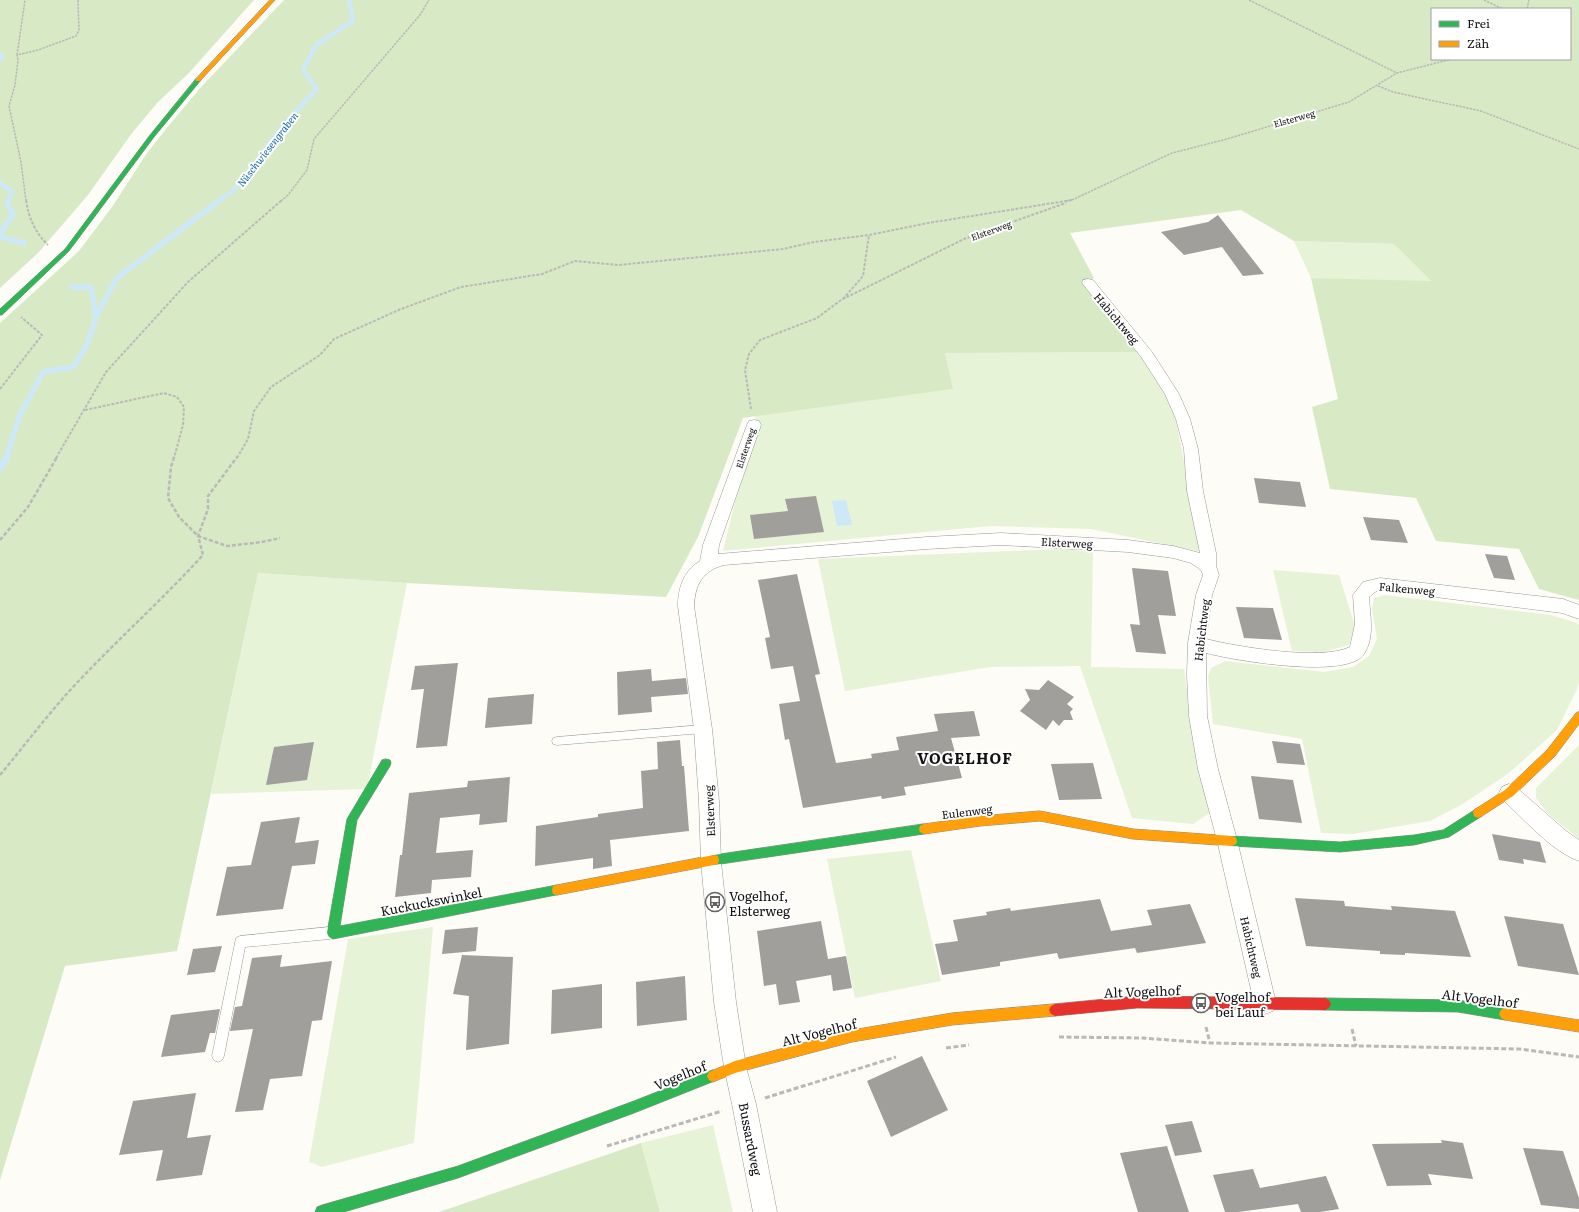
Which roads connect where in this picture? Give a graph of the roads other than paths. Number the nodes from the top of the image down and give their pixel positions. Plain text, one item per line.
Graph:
1 (273, 0) edge
2 (1088, 283) dead end
3 (2, 311) edge
4 (754, 426) road end
5 (708, 563) junction
6 (1208, 566) junction
7 (1579, 612) edge
8 (1197, 643) junction
9 (1579, 716) edge
10 (703, 729) junction
11 (556, 741) dead end
12 (386, 763) dead end
13 (1508, 793) junction
14 (1227, 840) junction
15 (1579, 852) edge
16 (711, 862) junction
17 (333, 933) junction
18 (1265, 1003) junction
19 (1579, 1026) edge
20 (218, 1056) dead end
21 (735, 1067) junction
22 (322, 1212) edge
23 (765, 1212) edge

1 - 3 street
2 - 6 street, Habichtweg
4 - 5 street, Elsterweg
5 - 6 street, Elsterweg
5 - 10 street, Elsterweg
6 - 8 street, Habichtweg
7 - 8 street, Falkenweg
8 - 14 street, Habichtweg
9 - 13 street
10 - 11 lane
10 - 16 street, Elsterweg
12 - 17 street
13 - 14 street
13 - 15 street
14 - 16 street, Eulenweg
14 - 18 street, Habichtweg
16 - 17 street, Kuckuckswinkel
16 - 21 street, Elsterweg
17 - 20 lane
18 - 19 street, Alt Vogelhof
18 - 21 street, Alt Vogelhof
21 - 22 street, Vogelhof
21 - 23 street, Bussardweg

